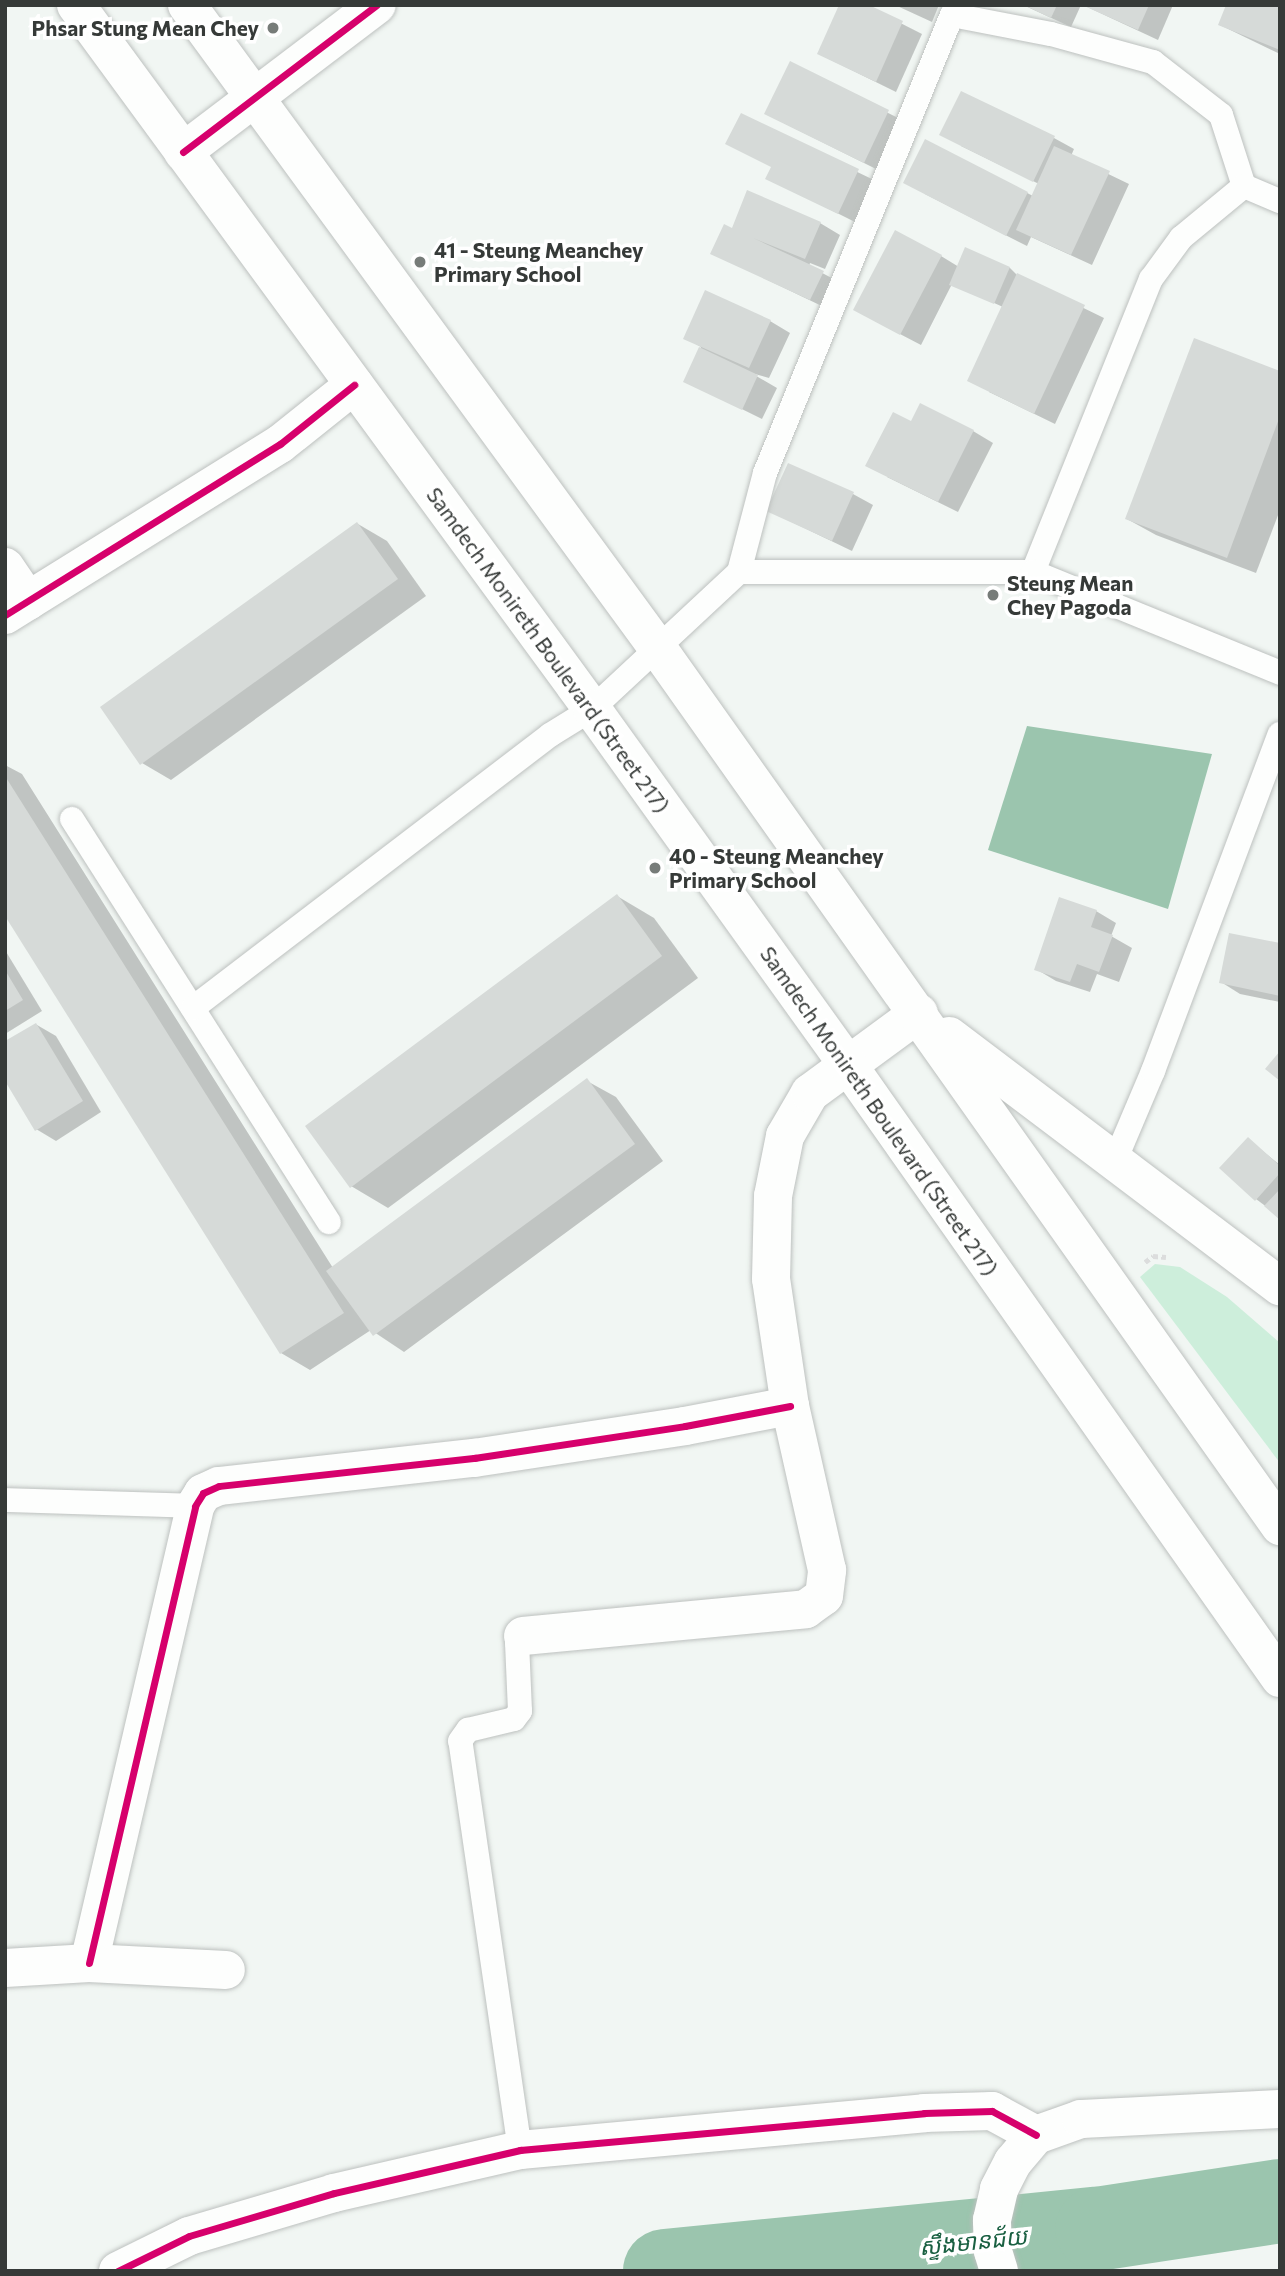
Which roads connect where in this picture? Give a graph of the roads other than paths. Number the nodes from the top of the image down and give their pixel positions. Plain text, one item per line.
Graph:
1 (76, 5) edge
2 (187, 5) edge
3 (377, 5) edge
4 (954, 10) edge
5 (256, 98) junction
6 (183, 152) junction
7 (1244, 186) junction
8 (1280, 201) edge
9 (354, 385) junction
10 (5, 567) edge
11 (739, 572) junction
12 (1033, 572) junction
13 (16, 608) edge
14 (659, 650) junction
15 (1280, 673) edge
16 (592, 709) junction
17 (1280, 734) edge
18 (72, 819) dead end
19 (193, 1008) junction
20 (919, 1013) junction
21 (848, 1065) junction
22 (1114, 1163) junction
23 (329, 1222) dead end
24 (1280, 1286) edge
25 (790, 1406) junction
26 (5, 1500) edge
27 (195, 1506) junction
28 (1280, 1526) edge
29 (523, 1636) joint
30 (1280, 1678) edge
31 (89, 1963) junction
32 (5, 1968) edge
33 (226, 1970) dead end
34 (1280, 2109) edge
35 (1035, 2137) junction
36 (520, 2150) junction
37 (118, 2271) edge
38 (999, 2271) edge

1 - 6 main road, Samdech Monireth Boulevard (Street 217)
2 - 5 main road
3 - 5 main road
4 - 7 lane
4 - 11 lane
5 - 6 main road
5 - 14 main road
6 - 9 main road, Samdech Monireth Boulevard (Street 217)
7 - 8 lane
7 - 12 lane
9 - 13 main road
9 - 16 main road, Samdech Monireth Boulevard (Street 217)
10 - 13 main road
11 - 12 lane
11 - 14 lane
12 - 15 lane
14 - 16 lane
14 - 20 main road
16 - 19 lane
16 - 21 main road, Samdech Monireth Boulevard (Street 217)
17 - 22 lane
18 - 19 lane
19 - 23 lane
20 - 21 main road
20 - 22 main road
20 - 28 main road
21 - 25 main road
21 - 30 main road, Samdech Monireth Boulevard (Street 217)
22 - 24 main road
25 - 27 main road
25 - 29 main road
26 - 27 lane
27 - 31 main road
29 - 36 lane
31 - 32 main road
31 - 33 main road
34 - 35 main road
35 - 36 main road
35 - 38 main road
36 - 37 main road

